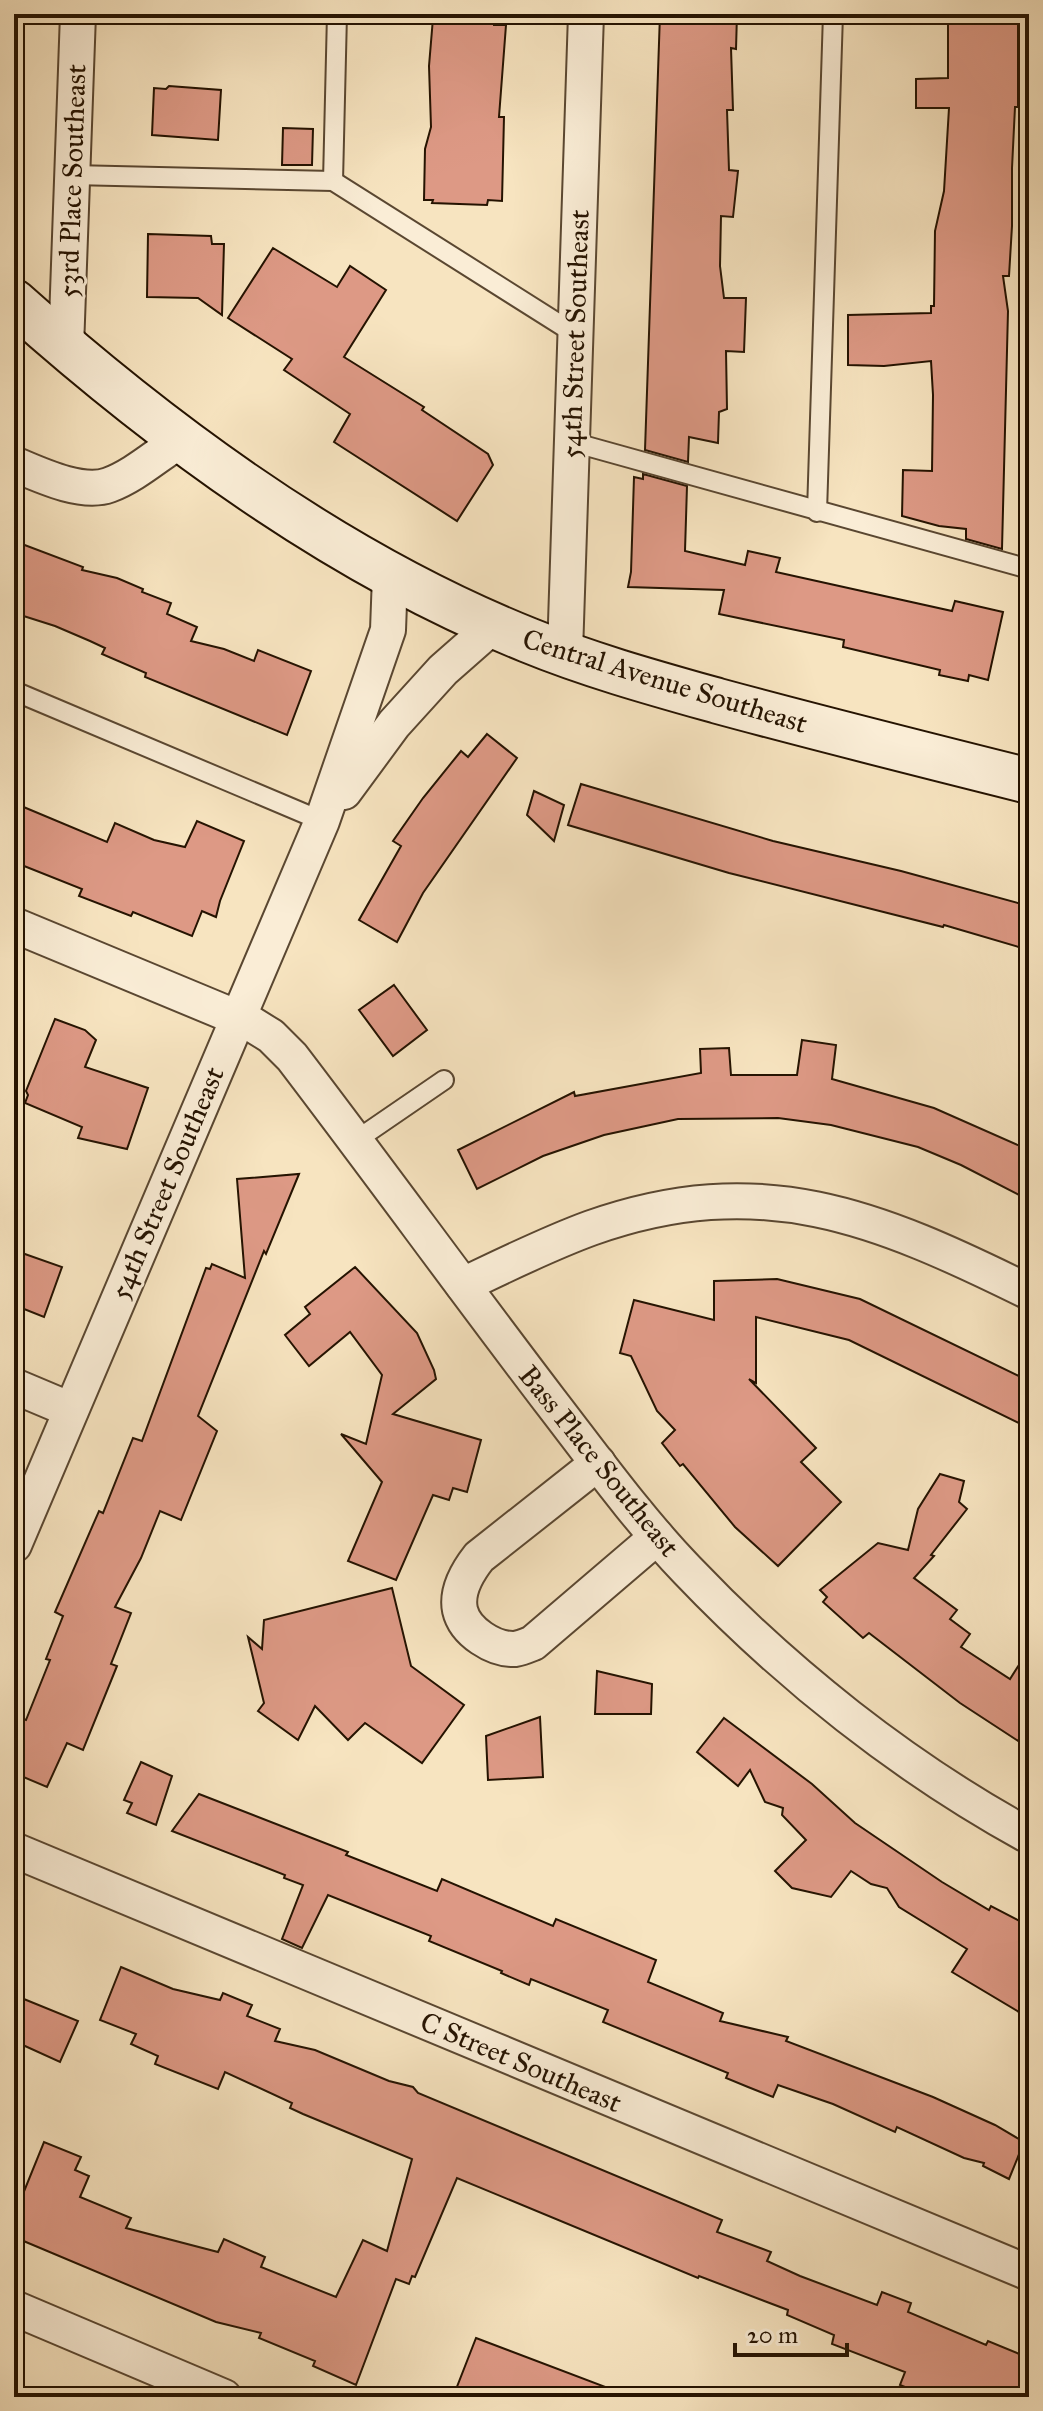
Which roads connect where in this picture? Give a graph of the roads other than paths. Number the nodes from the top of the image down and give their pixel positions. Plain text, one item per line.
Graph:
1 (78, 14) edge
2 (337, 14) edge
3 (586, 14) edge
4 (833, 14) edge
5 (72, 175) junction
6 (333, 181) junction
7 (14, 302) edge
8 (575, 334) junction
9 (66, 348) junction
10 (183, 439) junction
11 (572, 442) junction
12 (14, 464) edge
13 (817, 512) junction
14 (1029, 569) edge
15 (390, 576) junction
16 (493, 626) junction
17 (565, 653) junction
18 (14, 691) edge
19 (1029, 781) edge
20 (322, 821) junction
21 (14, 925) edge
22 (237, 1018) junction
23 (444, 1080) dead end
24 (355, 1141) junction
25 (463, 1285) junction
26 (1029, 1292) edge
27 (14, 1386) edge
28 (71, 1410) junction
29 (598, 1463) junction
30 (657, 1537) junction
31 (14, 1545) edge
32 (1029, 1836) edge
33 (14, 1850) edge
34 (1029, 2273) edge
35 (14, 2308) edge
36 (224, 2397) edge

1 - 5 street, 53rd Place Southeast
2 - 6 lane
3 - 8 street, 54th Street Southeast
4 - 13 lane
5 - 6 lane
5 - 9 street, 53rd Place Southeast
6 - 8 lane
7 - 9 main road, Central Avenue Southeast
8 - 11 street, 54th Street Southeast
9 - 10 main road, Central Avenue Southeast
10 - 12 street
10 - 15 main road, Central Avenue Southeast
11 - 13 lane
11 - 17 street, 54th Street Southeast
13 - 14 lane
15 - 16 main road, Central Avenue Southeast
15 - 20 street, 54th Street Southeast
16 - 17 main road, Central Avenue Southeast
16 - 20 street, 54th Street Southeast
17 - 19 main road, Central Avenue Southeast
18 - 20 lane
20 - 22 street, 54th Street Southeast
21 - 22 street, Bass Place Southeast
22 - 24 street, Bass Place Southeast
22 - 28 street, 54th Street Southeast
23 - 24 lane
24 - 25 street, Bass Place Southeast
25 - 26 street
25 - 29 street, Bass Place Southeast
27 - 28 street
28 - 31 street, 54th Street Southeast
29 - 30 street, Bass Place Southeast
29 - 30 street
30 - 32 street, Bass Place Southeast
33 - 34 street, C Street Southeast
35 - 36 street

